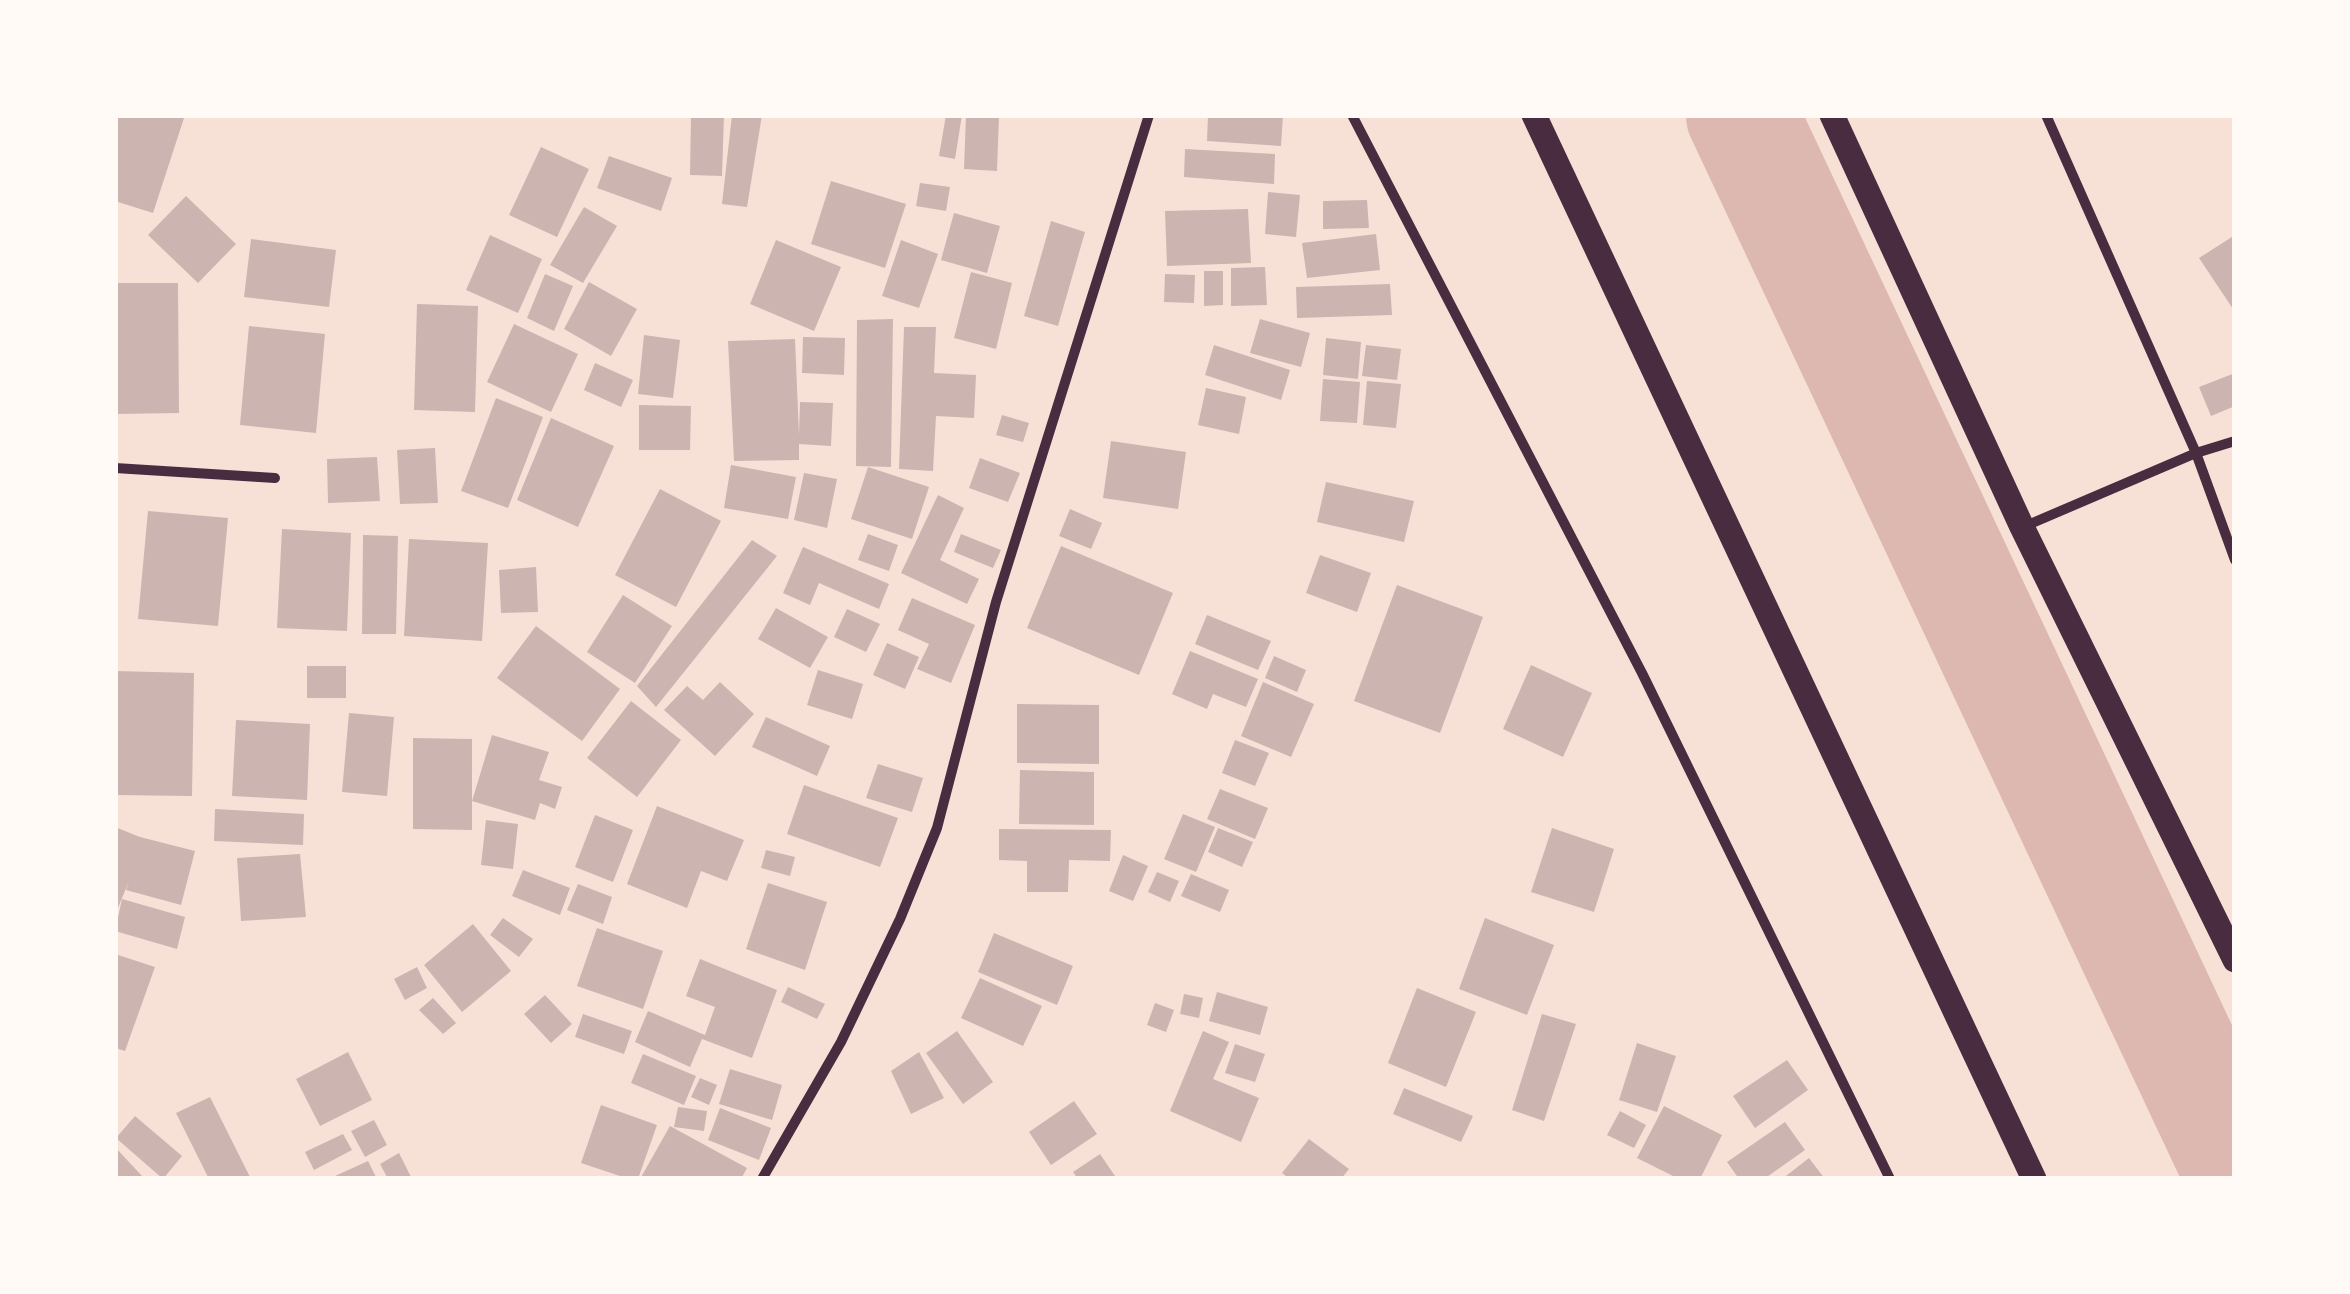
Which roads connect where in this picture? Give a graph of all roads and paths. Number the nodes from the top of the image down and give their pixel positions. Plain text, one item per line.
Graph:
1 (1150, 115) edge
2 (1352, 115) edge
3 (1534, 115) edge
4 (1832, 115) edge
5 (2046, 115) edge
6 (2235, 441) edge
7 (2196, 453) junction
8 (115, 468) edge
9 (274, 478) dead end
10 (2022, 527) junction
11 (2235, 560) edge
12 (2235, 960) edge
13 (762, 1179) edge
14 (1890, 1179) edge
15 (2034, 1179) edge

1 - 13 street
2 - 14 street
3 - 15 main road
4 - 10 main road
5 - 7 street
6 - 7 street
7 - 10 street
7 - 11 street
8 - 9 street
10 - 12 main road

